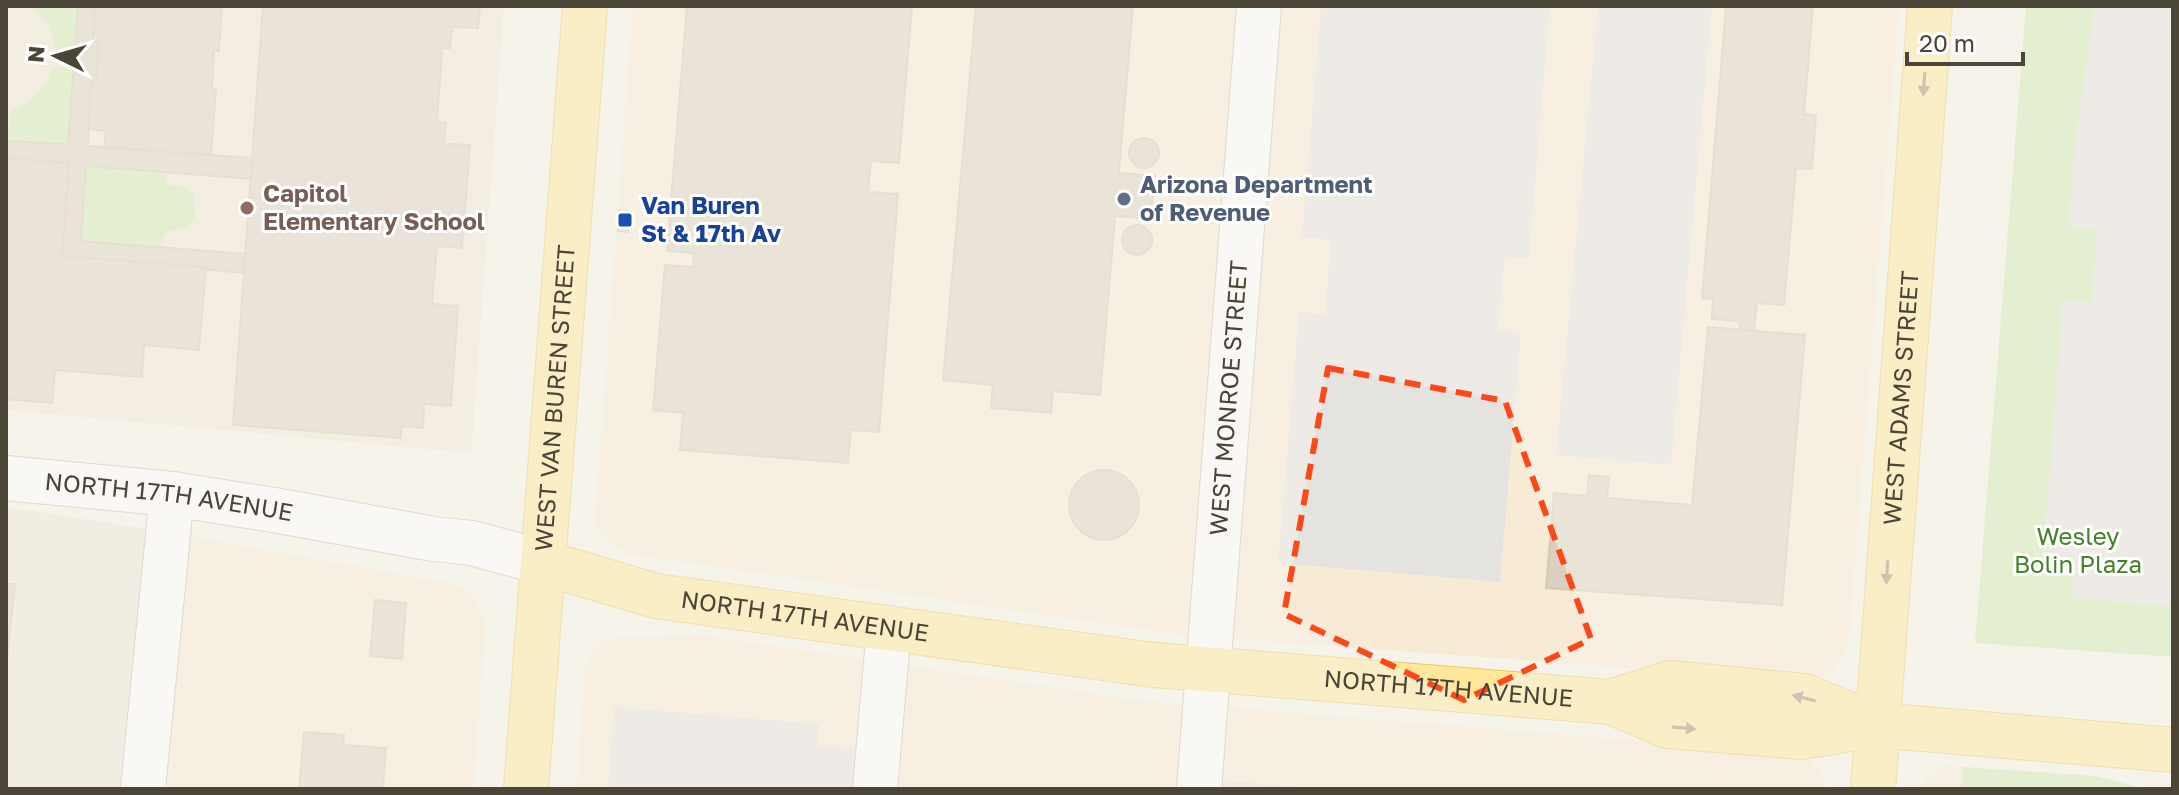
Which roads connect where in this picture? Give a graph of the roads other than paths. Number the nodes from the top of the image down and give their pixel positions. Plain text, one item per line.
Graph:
1 (585, 6) edge
2 (1259, 6) edge
3 (1930, 6) edge
4 (6, 478) edge
5 (172, 494) junction
6 (545, 563) junction
7 (889, 628) junction
8 (1208, 670) junction
9 (1876, 725) junction
10 (2173, 750) edge
11 (143, 789) edge
12 (526, 789) edge
13 (875, 789) edge
14 (1199, 789) edge
15 (1873, 789) edge

1 - 6 main road, WEST VAN BUREN STREET
2 - 8 street, WEST MONROE STREET
3 -> 9 main road, WEST ADAMS STREET
4 - 5 street, NORTH 17TH AVENUE
5 - 6 street, NORTH 17TH AVENUE
5 - 11 street
6 - 7 main road, NORTH 17TH AVENUE
6 - 12 main road, WEST VAN BUREN STREET
7 - 8 main road, NORTH 17TH AVENUE
7 - 13 street
8 - 9 main road, NORTH 17TH AVENUE
8 - 14 street, WEST MONROE STREET
9 - 10 main road, NORTH 17TH AVENUE
9 - 15 main road, WEST ADAMS STREET

